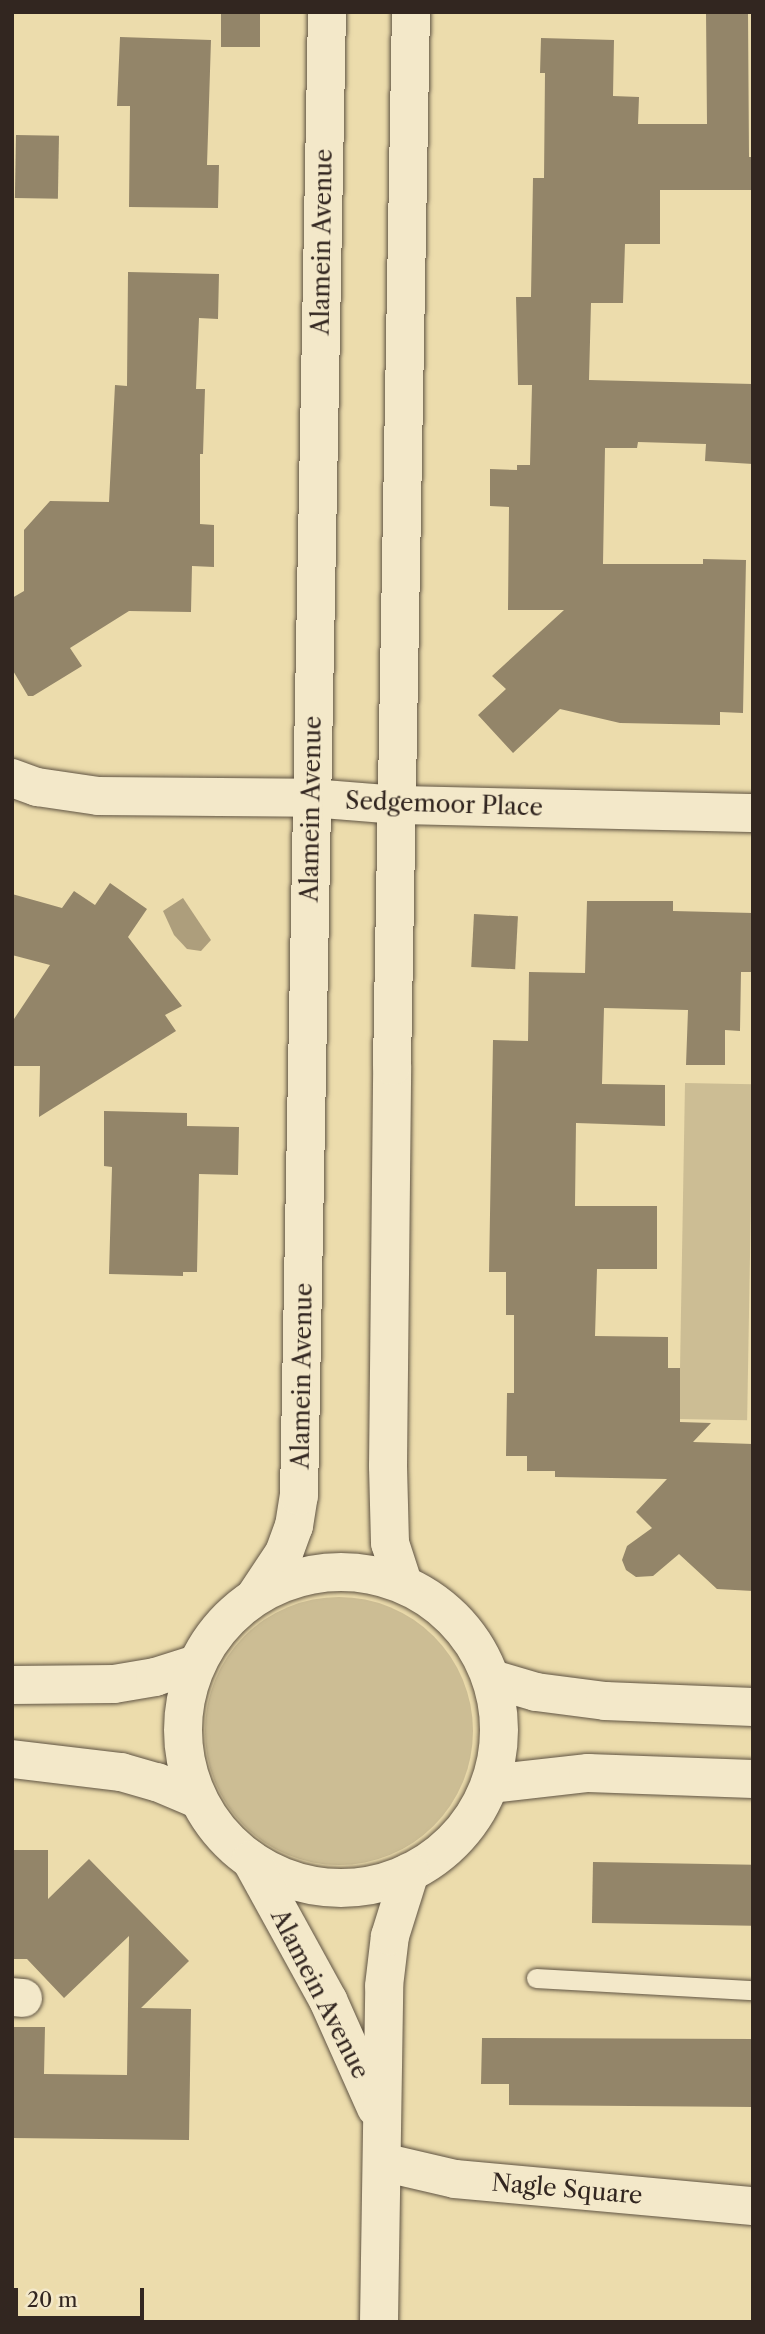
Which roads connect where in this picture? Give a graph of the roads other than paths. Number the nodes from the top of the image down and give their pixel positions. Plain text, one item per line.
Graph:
1 (327, 12) edge
2 (411, 12) edge
3 (12, 778) edge
4 (311, 798) junction
5 (398, 805) junction
6 (753, 813) edge
7 (403, 1584) junction
8 (256, 1595) junction
9 (196, 1664) junction
10 (492, 1679) junction
11 (12, 1685) edge
12 (753, 1707) edge
13 (13, 1762) edge
14 (753, 1779) edge
15 (490, 1784) junction
16 (198, 1799) junction
17 (251, 1860) junction
18 (410, 1872) junction
19 (536, 1978) dead end
20 (753, 1990) edge
21 (383, 2146) junction
22 (753, 2206) edge
23 (379, 2322) edge

1 - 4 street, Alamein Avenue
2 - 5 street
3 - 4 street, Sedgemoor Place
4 - 5 street, Sedgemoor Place
4 - 8 street, Alamein Avenue
5 - 6 street, Sedgemoor Place
5 - 7 street
7 - 8 street
7 - 10 street
8 - 9 street
9 - 11 street
9 - 16 street
10 - 12 street
10 - 15 street
13 - 16 street
14 - 15 street
15 - 18 street
16 - 17 street
17 - 18 street
17 - 21 street, Alamein Avenue
18 - 21 street, Alamein Avenue
19 - 20 lane
21 - 22 street, Nagle Square
21 - 23 street, Alamein Avenue

